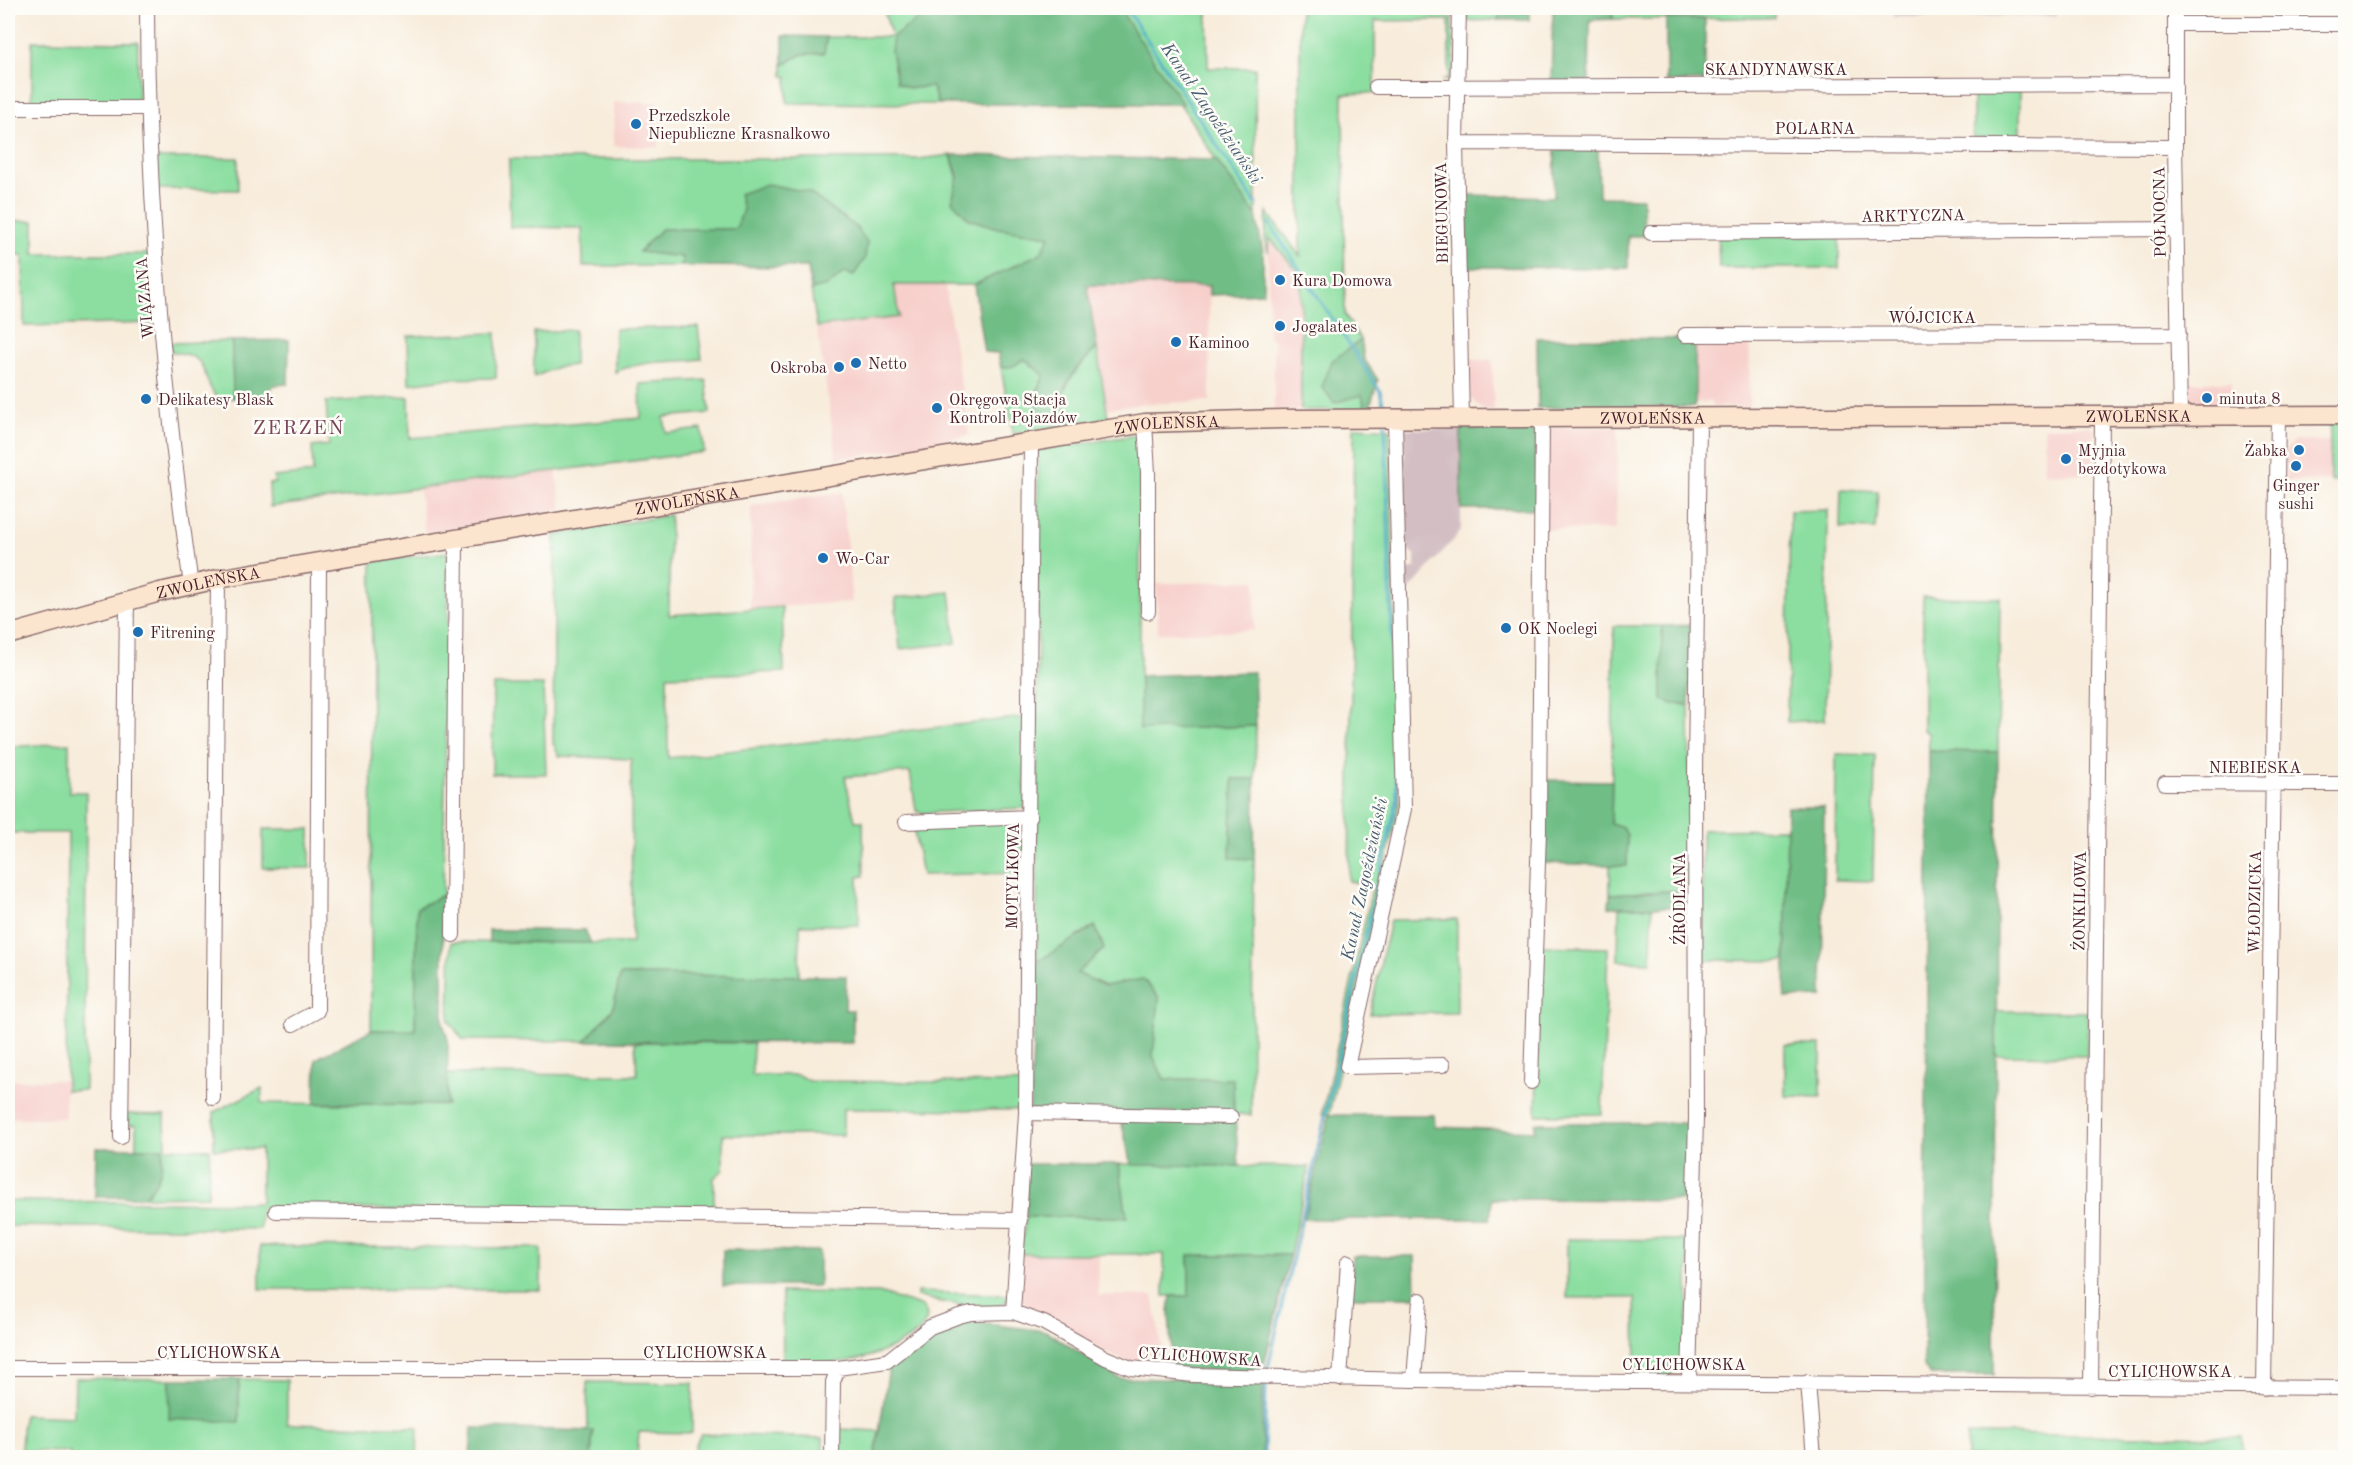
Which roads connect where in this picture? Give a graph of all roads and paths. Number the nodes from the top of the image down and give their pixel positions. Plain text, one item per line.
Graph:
1 (147, 8) edge
2 (1459, 8) edge
3 (2175, 8) edge
4 (2175, 24) junction
5 (2346, 24) edge
6 (2175, 84) junction
7 (1377, 87) dead end
8 (1456, 87) junction
9 (8, 108) edge
10 (147, 108) junction
11 (1456, 143) junction
12 (2175, 147) junction
13 (2176, 229) junction
14 (1651, 233) dead end
15 (2179, 334) junction
16 (1685, 335) dead end
17 (2346, 415) edge
18 (2102, 416) junction
19 (2180, 416) junction
20 (2278, 416) junction
21 (1542, 418) junction
22 (1699, 418) junction
23 (1388, 419) junction
24 (1462, 419) junction
25 (1145, 423) junction
26 (1031, 440) junction
27 (456, 539) junction
28 (319, 562) junction
29 (218, 579) junction
30 (191, 585) junction
31 (127, 601) junction
32 (1148, 612) dead end
33 (8, 636) edge
34 (2165, 783) dead end
35 (2273, 784) junction
36 (2346, 784) edge
37 (1029, 817) junction
38 (906, 822) dead end
39 (453, 936) dead end
40 (292, 1024) dead end
41 (1443, 1065) dead end
42 (1531, 1082) dead end
43 (213, 1098) dead end
44 (1026, 1113) junction
45 (1231, 1117) dead end
46 (121, 1137) dead end
47 (276, 1211) dead end
48 (1020, 1220) junction
49 (1348, 1262) dead end
50 (1420, 1300) dead end
51 (1012, 1312) junction
52 (8, 1368) edge
53 (838, 1368) junction
54 (1340, 1379) junction
55 (1414, 1380) junction
56 (1689, 1380) junction
57 (1808, 1382) junction
58 (2091, 1387) junction
59 (2264, 1388) junction
60 (2346, 1388) edge
61 (832, 1458) edge
62 (1814, 1458) edge

1 - 10 street, WIĄZANA
2 - 8 street, BIEGUNOWA
3 - 4 street, PÓŁNOCNA
4 - 5 street
4 - 6 street, PÓŁNOCNA
6 - 8 street, SKANDYNAWSKA
6 - 12 street, PÓŁNOCNA
7 - 8 street, SKANDYNAWSKA
8 - 11 street, BIEGUNOWA
9 - 10 street
10 - 30 street, WIĄZANA
11 - 12 street, POLARNA
11 - 24 street, BIEGUNOWA
12 - 13 street, PÓŁNOCNA
13 - 14 street, ARKTYCZNA
13 - 15 street, PÓŁNOCNA
15 - 16 street, WÓJCICKA
15 - 19 street, PÓŁNOCNA
17 - 20 street, ZWOLEŃSKA
18 - 19 street, ZWOLEŃSKA
18 - 22 street, ZWOLEŃSKA
18 - 58 street, ŻONKILOWA
19 - 20 street, ZWOLEŃSKA
20 - 35 street, WŁODZICKA
21 - 22 street, ZWOLEŃSKA
21 - 24 street, ZWOLEŃSKA
21 - 42 street
22 - 56 street, ŹRÓDLANA
23 - 24 street, ZWOLEŃSKA
23 - 25 street, ZWOLEŃSKA
23 - 41 street
25 - 26 street, ZWOLEŃSKA
25 - 32 street
26 - 27 street, ZWOLEŃSKA
26 - 37 street, MOTYLKOWA
27 - 28 street, ZWOLEŃSKA
27 - 39 street
28 - 29 street, ZWOLEŃSKA
28 - 40 street
29 - 30 street, ZWOLEŃSKA
29 - 43 street
30 - 31 street, ZWOLEŃSKA
31 - 33 street, ZWOLEŃSKA
31 - 46 street
34 - 35 street, NIEBIESKA
35 - 36 street, NIEBIESKA
35 - 59 street, WŁODZICKA
37 - 38 street
37 - 44 street, MOTYLKOWA
44 - 45 street
44 - 48 street, MOTYLKOWA
47 - 48 street
48 - 51 street, MOTYLKOWA
49 - 54 street
50 - 55 street
51 - 53 street, CYLICHOWSKA
51 - 54 street, CYLICHOWSKA
52 - 53 street, CYLICHOWSKA
53 - 61 street
54 - 55 street, CYLICHOWSKA
55 - 56 street, CYLICHOWSKA
56 - 57 street, CYLICHOWSKA
57 - 58 street, CYLICHOWSKA
57 - 62 street
58 - 59 street, CYLICHOWSKA
59 - 60 street, CYLICHOWSKA

